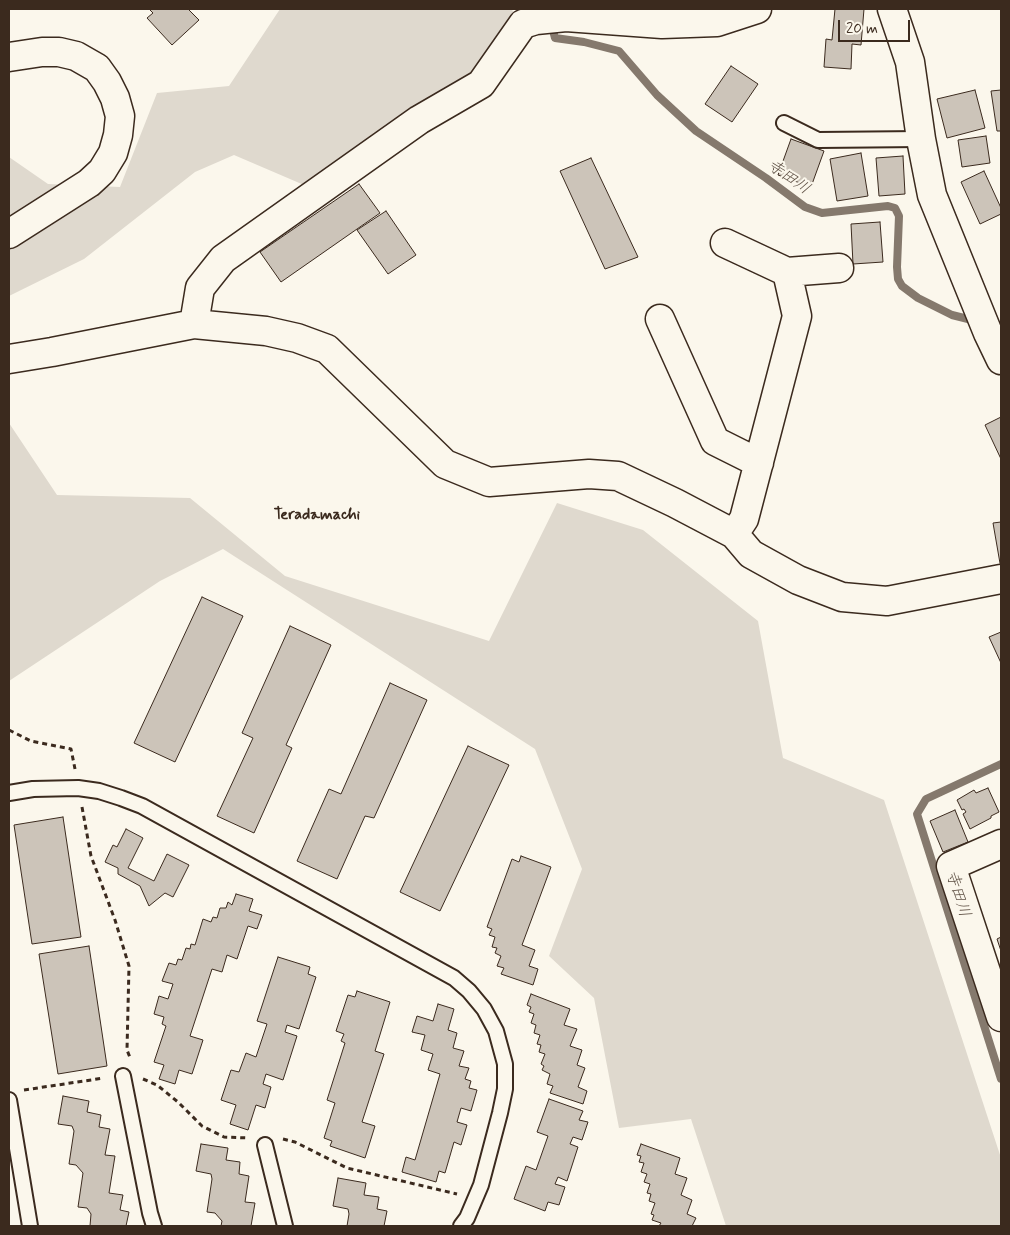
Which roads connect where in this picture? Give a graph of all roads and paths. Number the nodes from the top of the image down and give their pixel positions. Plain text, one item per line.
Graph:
1 (757, 9) edge
2 (892, 9) edge
3 (565, 13) edge
4 (526, 17) edge
5 (9, 57) edge
6 (784, 123) dead end
7 (921, 139) junction
8 (9, 234) edge
9 (725, 243) dead end
10 (839, 268) dead end
11 (788, 272) junction
12 (660, 319) dead end
13 (194, 324) junction
14 (9, 359) edge
15 (1001, 360) edge
16 (759, 463) junction
17 (734, 534) junction
18 (1001, 579) edge
19 (9, 730) edge
20 (76, 777) dead end
21 (9, 793) edge
22 (82, 804) dead end
23 (1001, 844) edge
24 (1001, 1017) edge
25 (123, 1076) junction
26 (137, 1077) junction
27 (14, 1096) edge
28 (280, 1138) dead end
29 (260, 1141) joint
30 (461, 1195) dead end
31 (30, 1226) edge
32 (154, 1226) edge
33 (285, 1226) edge
34 (462, 1226) edge

1 - 3 street
2 - 7 street
3 - 4 street
4 - 13 street
5 - 8 street
6 - 7 lane
7 - 15 street
9 - 11 street
10 - 11 street
11 - 16 street
12 - 16 street
13 - 14 street
13 - 17 street
16 - 17 street
17 - 18 street
19 - 20 path
21 - 34 lane
22 - 26 path
23 - 24 street
25 - 26 path
25 - 27 path
25 - 32 lane
26 - 29 path
27 - 31 lane
28 - 30 path
29 - 33 lane

